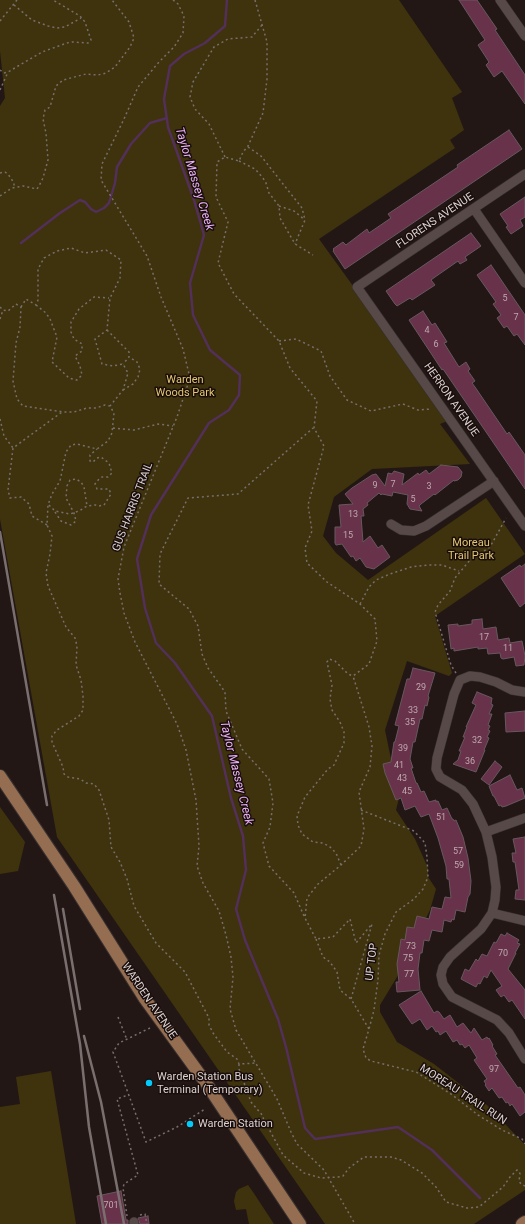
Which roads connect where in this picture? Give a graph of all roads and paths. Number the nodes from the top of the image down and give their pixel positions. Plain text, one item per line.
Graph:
1 (17, 0) edge
2 (53, 0) edge
3 (112, 0) edge
4 (173, 0) edge
5 (255, 0) edge
6 (500, 0) edge
7 (14, 5) junction
8 (81, 18) junction
9 (0, 21) edge
10 (262, 25) junction
11 (525, 36) edge
12 (0, 70) edge
13 (8, 72) junction
14 (0, 90) edge
15 (248, 146) junction
16 (225, 157) junction
17 (239, 161) junction
18 (0, 173) edge
19 (525, 174) edge
20 (14, 187) junction
21 (0, 196) edge
22 (279, 206) junction
23 (474, 209) junction
24 (305, 220) junction
25 (295, 244) junction
26 (313, 255) dead end
27 (525, 283) edge
28 (357, 287) joint
29 (110, 298) junction
30 (36, 305) junction
31 (0, 307) edge
32 (21, 307) junction
33 (3, 310) junction
34 (0, 319) edge
35 (107, 330) junction
36 (279, 341) junction
37 (130, 357) junction
38 (123, 364) junction
39 (123, 390) junction
40 (110, 406) junction
41 (442, 408) junction
42 (64, 412) junction
43 (0, 419) edge
44 (174, 426) junction
45 (113, 428) junction
46 (314, 428) junction
47 (13, 448) junction
48 (97, 448) junction
49 (494, 481) junction
50 (48, 505) junction
51 (87, 506) junction
52 (55, 511) junction
53 (74, 513) junction
54 (506, 518) dead end
55 (391, 524) dead end
56 (47, 525) junction
57 (525, 526) edge
58 (460, 571) junction
59 (360, 604) junction
60 (353, 676) junction
61 (460, 680) junction
62 (525, 692) edge
63 (0, 776) edge
64 (361, 810) junction
65 (525, 818) edge
66 (486, 832) junction
67 (341, 865) junction
68 (492, 913) junction
69 (305, 918) junction
70 (525, 921) edge
71 (316, 939) junction
72 (351, 999) junction
73 (118, 1017) dead end
74 (150, 1028) dead end
75 (369, 1029) junction
76 (127, 1040) junction
77 (525, 1059) edge
78 (256, 1062) junction
79 (239, 1064) junction
80 (128, 1095) junction
81 (205, 1109) dead end
82 (525, 1144) edge
83 (328, 1176) junction
84 (525, 1186) edge
85 (146, 1214) dead end
86 (132, 1221) edge
87 (525, 1222) edge
88 (147, 1224) edge
89 (300, 1224) edge
90 (355, 1224) edge
91 (522, 1224) edge

1 - 7 path
2 - 8 path
3 - 20 path
4 - 44 path, GUS HARRIS TRAIL
5 - 10 path
6 - 11 street
7 - 8 path
7 - 9 path
8 - 13 path
10 - 15 path
10 - 16 path
12 - 13 path
13 - 14 path
15 - 17 path
15 - 24 path
16 - 17 path
16 - 36 path
17 - 22 path
18 - 20 path
19 - 23 street, FLORENS AVENUE
20 - 21 path
22 - 24 path
22 - 25 path
23 - 27 street
23 - 28 street, FLORENS AVENUE
24 - 25 path
25 - 26 path
28 - 41 street, HERRON AVENUE
29 - 30 path
29 - 30 path
29 - 35 path
30 - 32 path
31 - 33 path
32 - 33 path
32 - 42 path
33 - 34 path
35 - 37 path
35 - 38 path
36 - 41 path
36 - 46 path
37 - 38 path
37 - 39 path
38 - 39 path
39 - 40 path
40 - 42 path
40 - 45 path
41 - 49 street, HERRON AVENUE
42 - 47 path
43 - 47 path
44 - 45 path
44 - 78 path, GUS HARRIS TRAIL
45 - 48 path
46 - 59 path
46 - 69 path
47 - 56 path
48 - 50 path
48 - 51 path
49 - 55 street
49 - 57 street, HERRON AVENUE
50 - 52 path
50 - 56 path
51 - 53 path
51 - 53 path
52 - 53 path
52 - 53 path
54 - 58 path
56 - 79 path
58 - 59 path
58 - 61 path
59 - 60 path
60 - 64 path
60 - 67 path
61 - 62 street
61 - 66 street
63 - 89 main road, WARDEN AVENUE
64 - 67 path
64 - 75 path, UP TOP
65 - 66 street
66 - 68 street
67 - 69 path
68 - 70 street
68 - 77 street
69 - 71 path
71 - 72 path
71 - 72 path
72 - 75 path
73 - 76 path
74 - 76 path
75 - 82 path, MOREAU TRAIL RUN
76 - 80 path
78 - 79 path
78 - 83 path, GUS HARRIS TRAIL
79 - 83 path
80 - 81 path
80 - 86 path
83 - 84 path
83 - 90 path, GUS HARRIS TRAIL
85 - 88 path
87 - 91 main road

